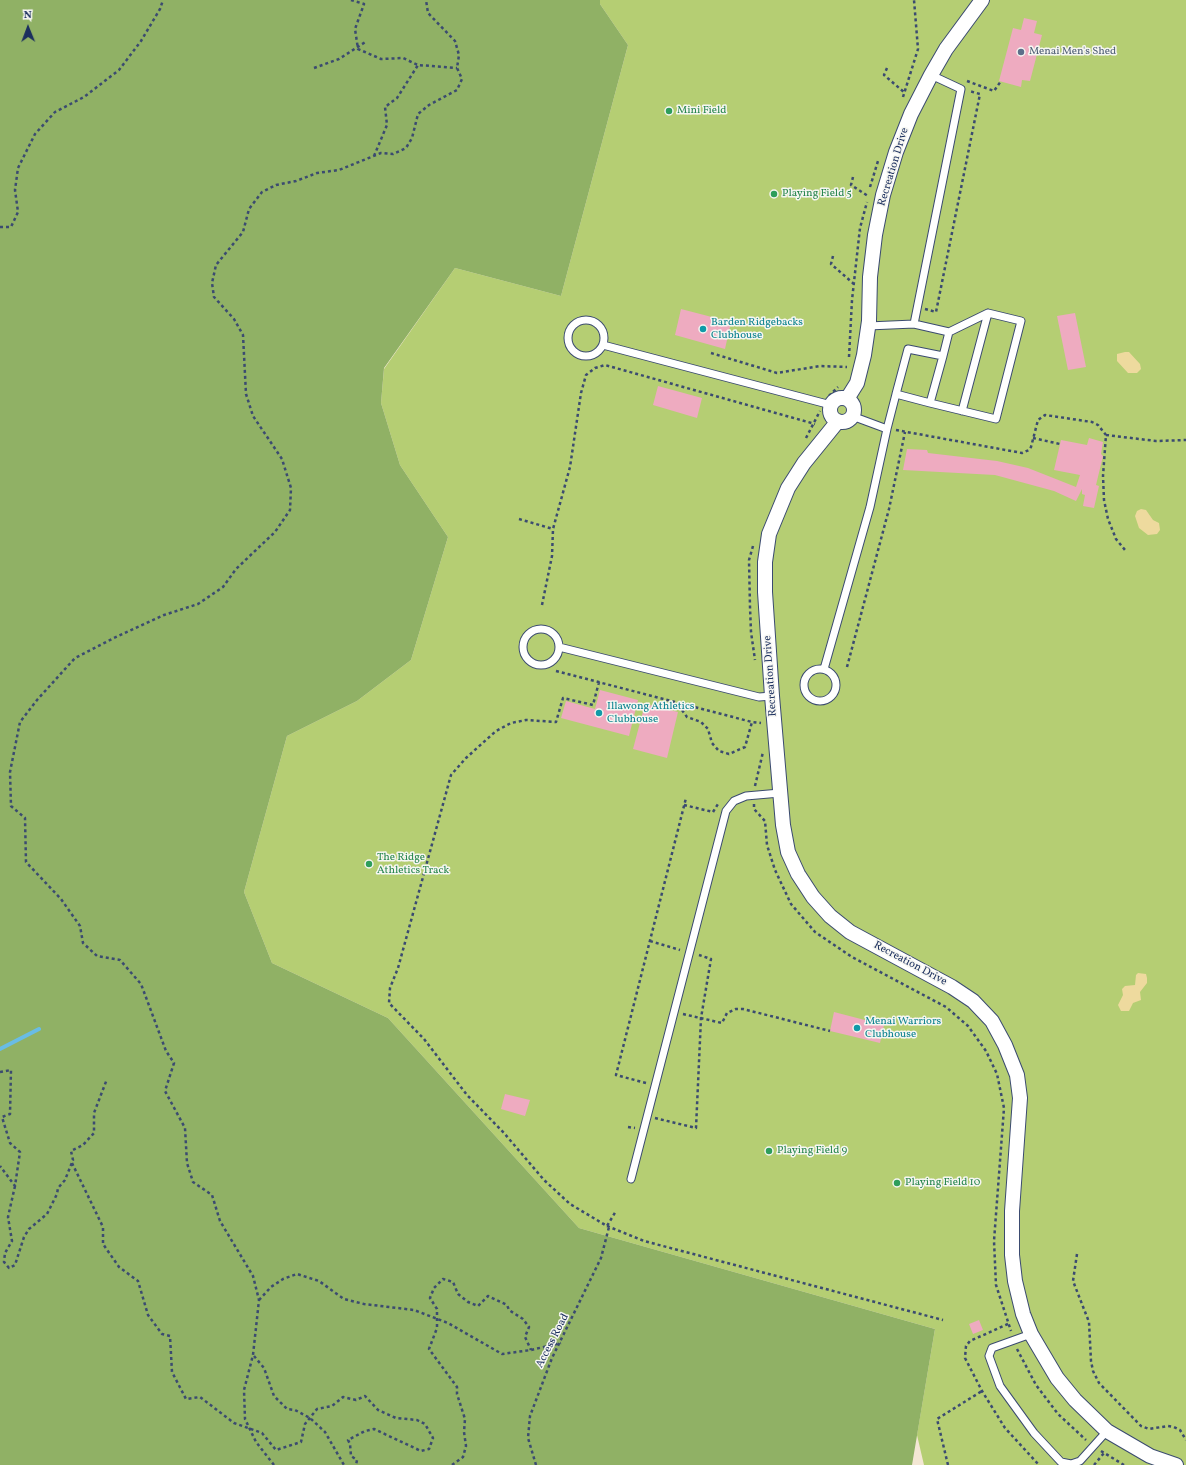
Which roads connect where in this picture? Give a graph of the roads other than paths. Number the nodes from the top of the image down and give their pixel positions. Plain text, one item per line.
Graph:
1 (982, 0) edge
2 (931, 75) junction
3 (988, 313) junction
4 (914, 324) junction
5 (868, 326) junction
6 (949, 332) junction
7 (603, 345) junction
8 (943, 356) junction
9 (896, 394) junction
10 (847, 400) junction
11 (930, 403) junction
12 (828, 404) junction
13 (962, 411) junction
14 (852, 416) junction
15 (838, 421) junction
16 (887, 429) junction
17 (559, 647) junction
18 (824, 669) junction
19 (766, 697) junction
20 (780, 793) junction
21 (631, 1179) dead end
22 (1031, 1334) junction
23 (1107, 1431) junction
24 (1176, 1465) edge

1 - 2 street, Recreation Drive
2 - 4 lane
2 - 5 street, Recreation Drive
3 - 6 lane
3 - 13 lane
3 - 13 lane
4 - 5 lane
4 - 6 lane
5 - 10 street, Recreation Drive
6 - 8 lane
7 - 7 lane
7 - 12 lane
8 - 9 lane
8 - 11 lane
9 - 11 lane
9 - 16 lane
10 - 12 street
10 - 14 street
11 - 13 lane
12 - 15 street
14 - 15 street
14 - 16 lane
15 - 19 street, Recreation Drive
16 - 18 lane
17 - 17 lane
17 - 19 lane
18 - 18 lane
19 - 20 street, Recreation Drive
20 - 21 lane
20 - 22 street, Recreation Drive
22 - 23 street, Recreation Drive
22 - 23 lane
23 - 24 street, Recreation Drive

